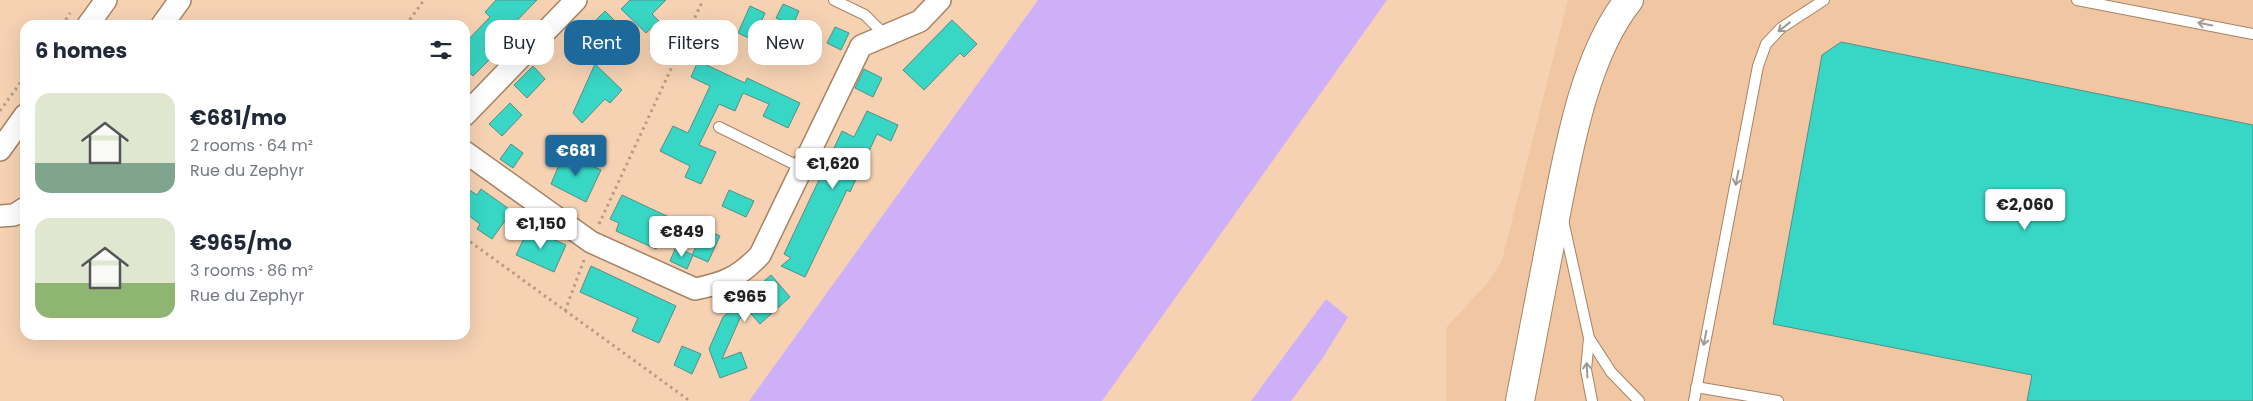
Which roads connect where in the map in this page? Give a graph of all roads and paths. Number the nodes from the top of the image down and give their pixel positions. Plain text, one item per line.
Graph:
1 (106, 0) edge
2 (180, 0) edge
3 (424, 0) edge
4 (576, 0) edge
5 (703, 0) edge
6 (834, 0) edge
7 (940, 0) edge
8 (1629, 0) edge
9 (1824, 0) edge
10 (2078, 0) edge
11 (92, 20) edge
12 (166, 20) edge
13 (410, 20) edge
14 (2253, 34) edge
15 (886, 36) junction
16 (20, 83) edge
17 (470, 110) edge
18 (0, 111) edge
19 (20, 122) edge
20 (719, 127) dead end
21 (0, 150) edge
22 (470, 156) edge
23 (802, 168) junction
24 (1559, 199) junction
25 (20, 211) edge
26 (0, 216) edge
27 (470, 242) edge
28 (591, 242) junction
29 (565, 311) junction
30 (1589, 338) junction
31 (1696, 387) junction
32 (690, 401) edge
33 (1520, 401) edge
34 (1592, 401) edge
35 (1639, 401) edge
36 (1694, 401) edge
37 (1778, 401) edge

1 - 11 street
2 - 12 street
3 - 13 path
4 - 17 street
5 - 28 path
6 - 15 lane
7 - 15 street
8 - 24 street
9 -> 31 lane
14 -> 10 lane
15 - 23 street
16 - 18 path
19 - 21 street
20 - 23 lane
22 - 28 street
23 - 28 street
24 - 30 lane
24 - 33 street
25 - 26 street
27 - 29 path
28 - 29 path
29 - 32 path
34 -> 30 lane
30 - 35 lane
31 - 36 lane
31 - 37 lane

